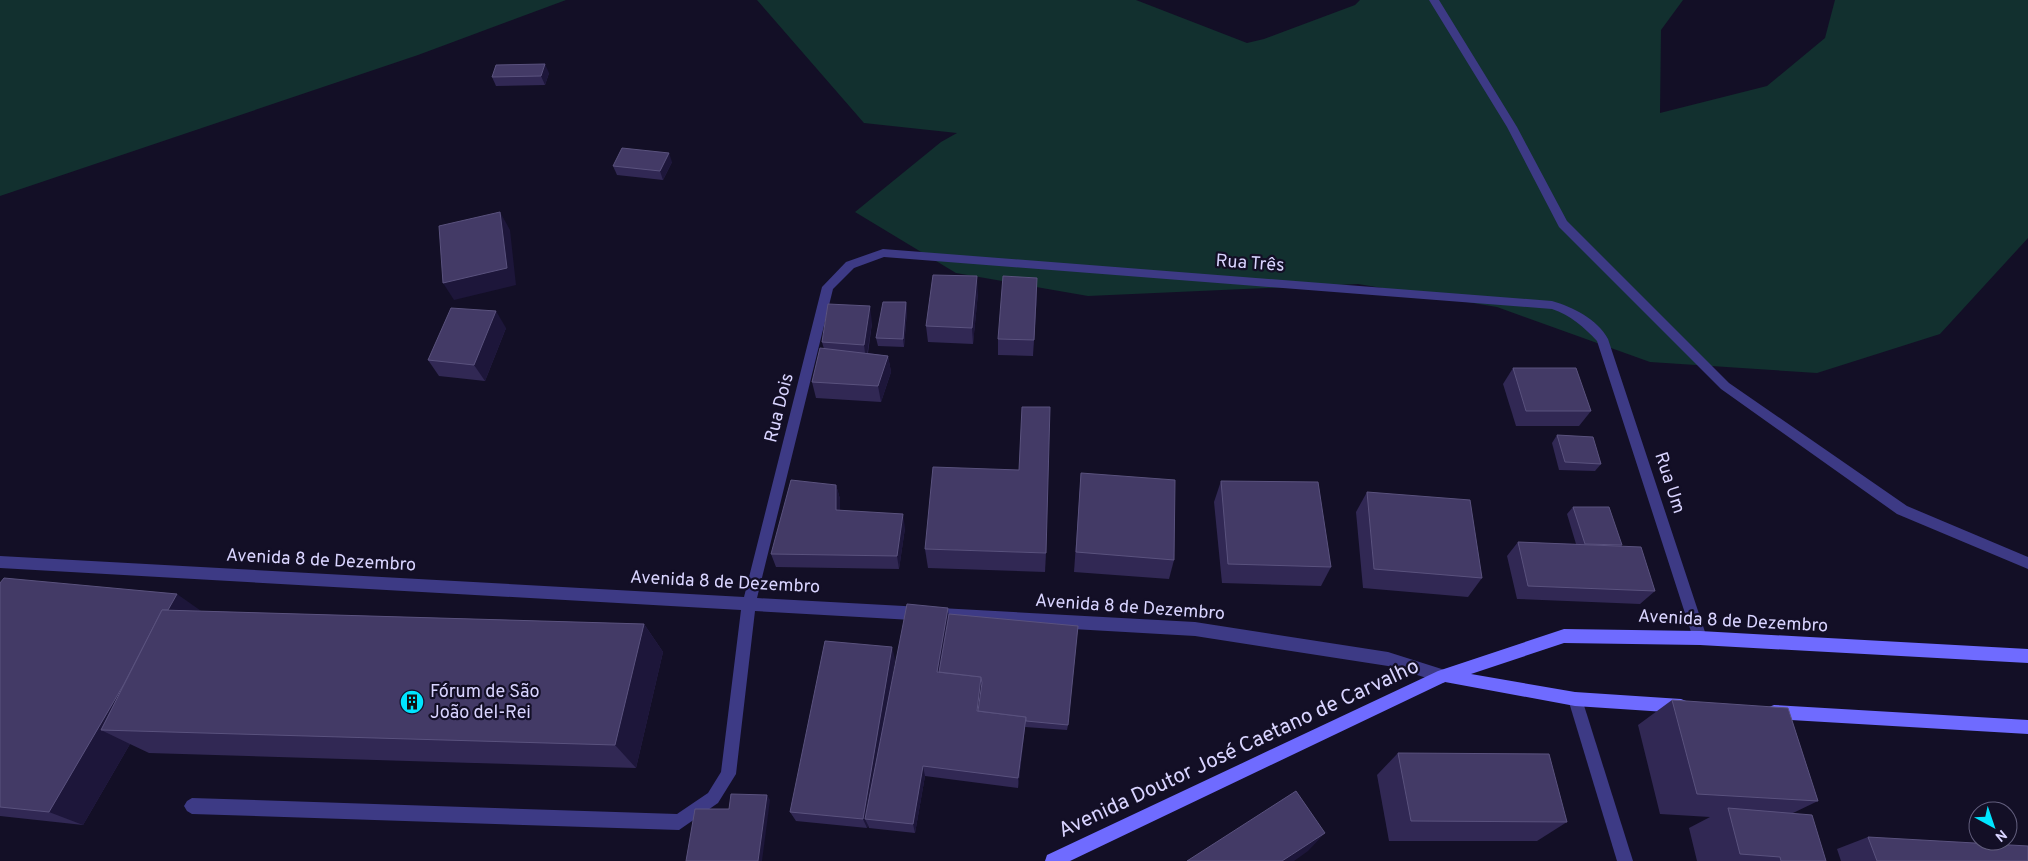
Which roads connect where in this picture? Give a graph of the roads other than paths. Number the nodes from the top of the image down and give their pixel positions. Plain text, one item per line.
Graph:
1 (1434, 0) edge
2 (883, 252) joint
3 (1602, 339) joint
4 (0, 562) edge
5 (2028, 563) edge
6 (749, 603) junction
7 (1700, 638) junction
8 (2028, 656) edge
9 (1444, 676) junction
10 (1575, 700) junction
11 (1693, 707) edge
12 (1762, 711) edge
13 (2028, 727) edge
14 (192, 806) dead end
15 (1053, 861) edge
16 (1625, 861) edge

1 - 5 street
2 - 3 street, Rua Três
2 - 6 street, Rua Dois
3 - 7 street, Rua Um
4 - 6 street, Avenida 8 de Dezembro
6 - 9 street, Avenida 8 de Dezembro
6 - 14 street, Rua Dois
7 - 8 main road, Avenida 8 de Dezembro
7 - 9 main road, Avenida 8 de Dezembro
9 - 10 main road, Avenida 8 de Dezembro
9 - 15 main road, Avenida Doutor José Caetano de Carvalho
10 - 11 main road, Avenida 8 de Dezembro
10 - 16 street
12 - 13 main road

